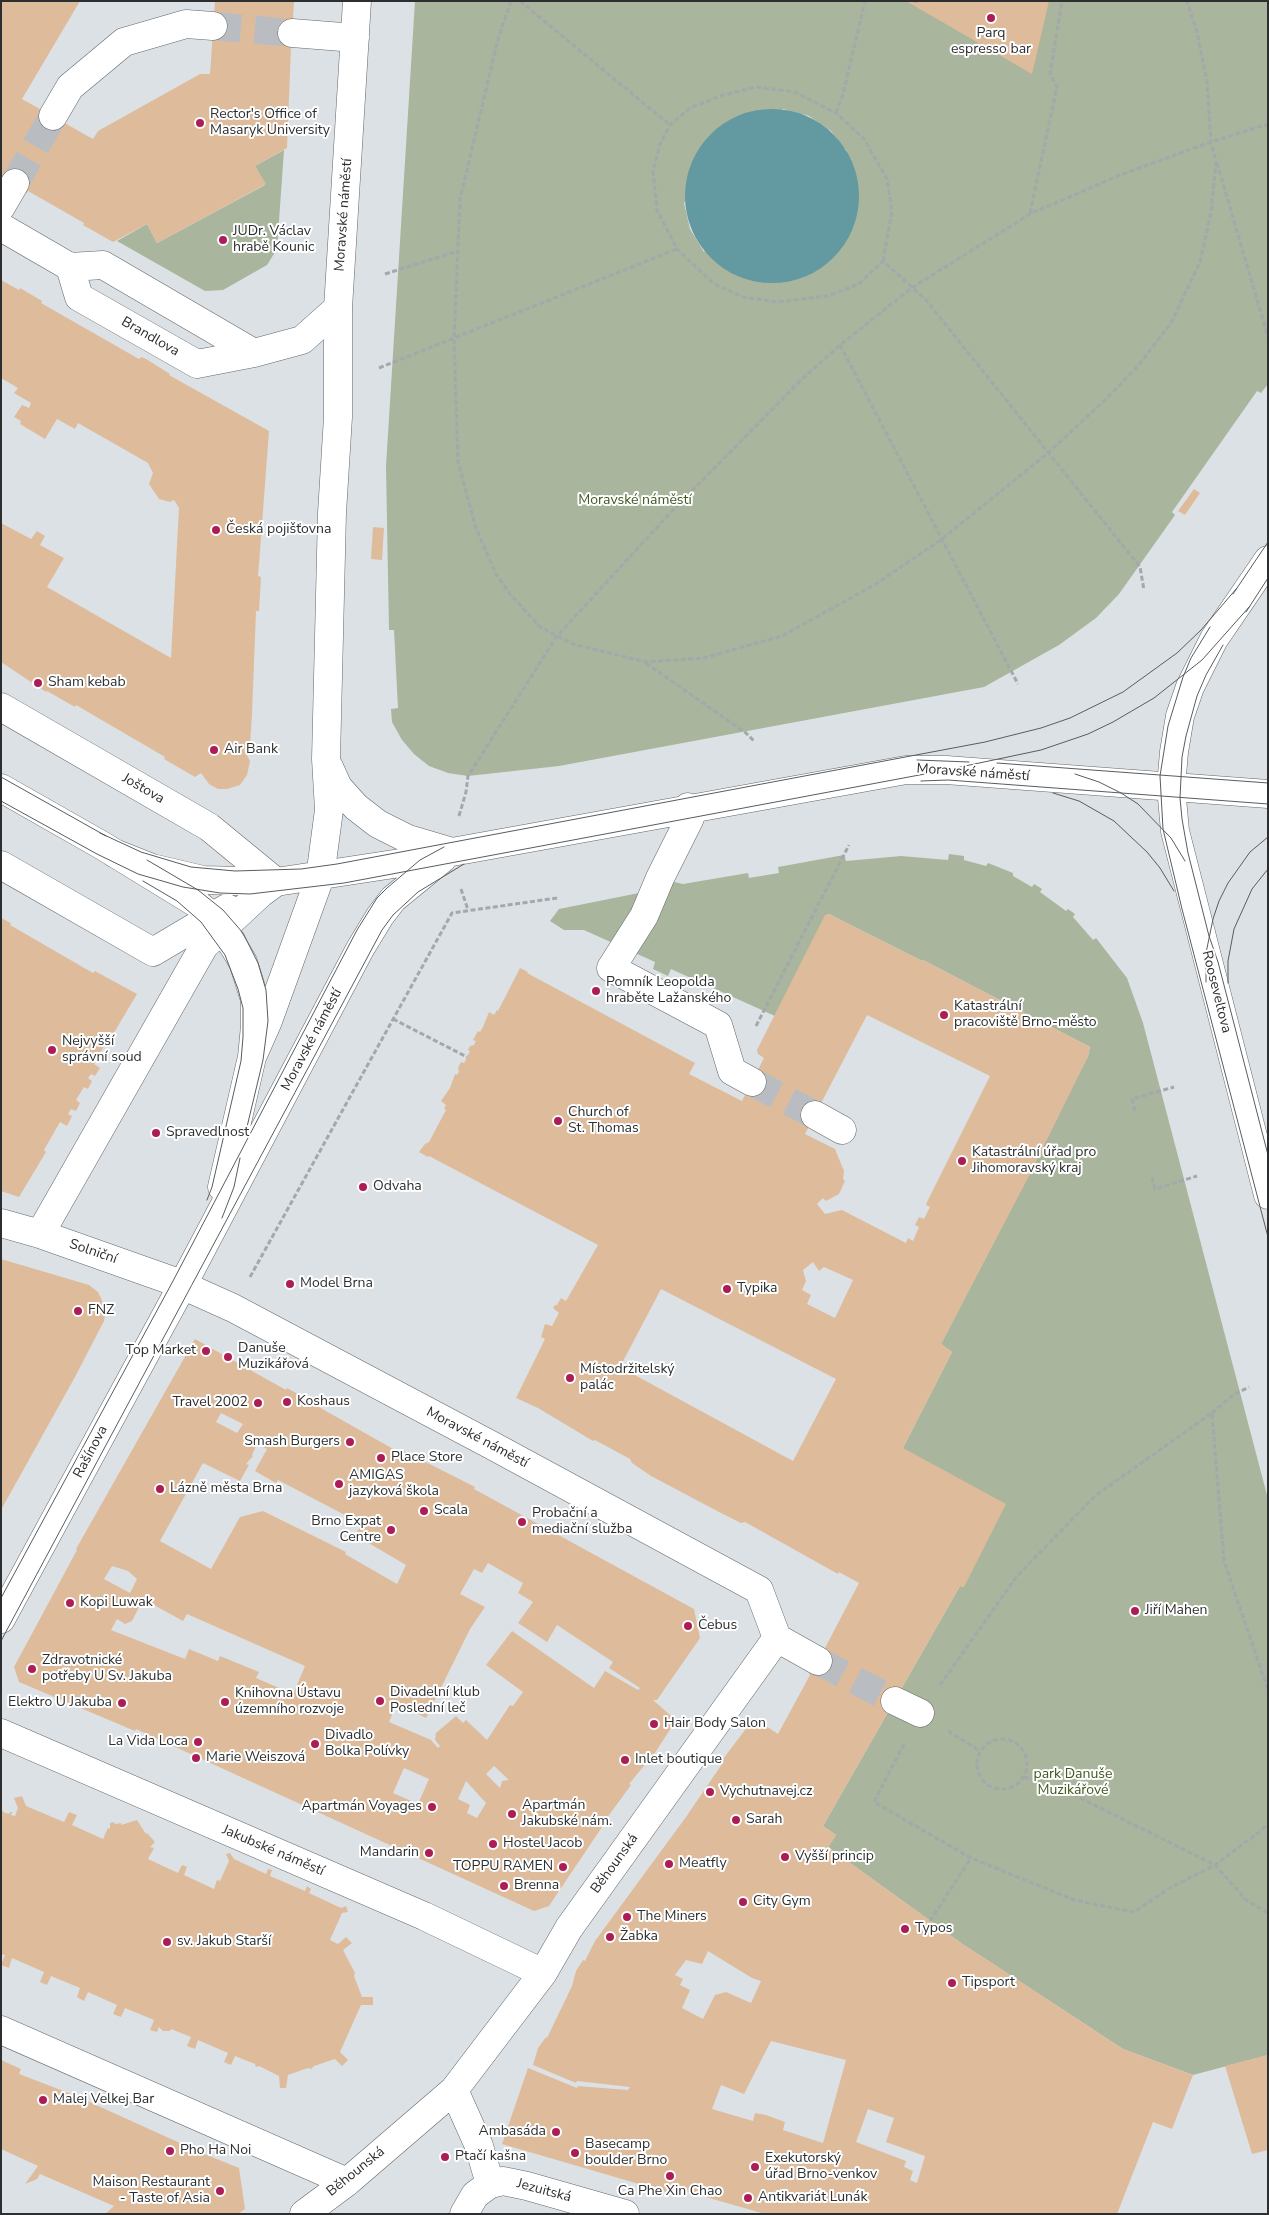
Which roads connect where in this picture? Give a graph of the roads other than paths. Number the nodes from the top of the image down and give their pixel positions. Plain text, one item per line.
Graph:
1 (357, 1) edge
2 (213, 26) tunnel mouth
3 (292, 33) tunnel mouth
4 (355, 38) junction
5 (53, 116) tunnel mouth
6 (15, 183) tunnel mouth
7 (1, 207) edge
8 (1, 227) edge
9 (70, 267) junction
10 (338, 308) junction
11 (254, 353) junction
12 (1268, 560) edge
13 (1, 707) edge
14 (326, 759) junction
15 (1171, 787) junction
16 (1, 788) edge
17 (1268, 794) edge
18 (688, 807) junction
19 (452, 852) junction
20 (114, 853) junction
21 (1, 865) edge
22 (320, 877) junction
23 (276, 882) junction
24 (217, 922) junction
25 (252, 1057) junction
26 (742, 1076) tunnel mouth
27 (815, 1115) tunnel mouth
28 (842, 1130) dead end
29 (1268, 1195) edge
30 (1, 1223) edge
31 (40, 1234) junction
32 (200, 1250) junction
33 (182, 1286) junction
34 (1, 1618) edge
35 (777, 1638) junction
36 (818, 1661) tunnel mouth
37 (895, 1701) tunnel mouth
38 (920, 1713) road end
39 (1, 1733) edge
40 (542, 1973) junction
41 (1, 2030) edge
42 (454, 2090) junction
43 (347, 2182) junction
44 (490, 2184) junction
45 (304, 2214) edge
46 (464, 2214) edge
47 (625, 2214) edge

1 - 4 street, Moravské náměstí
2 - 5 street
3 - 4 street
4 - 10 street, Moravské náměstí
6 - 7 street
8 - 9 street
9 - 11 street
9 - 11 street, Brandlova
10 - 11 street, Brandlova
10 - 14 street, Moravské náměstí
12 - 15 street
13 - 23 street, Joštova
14 - 19 street, Moravské náměstí
14 - 22 street, Moravské náměstí
15 - 17 street, Moravské náměstí
15 - 18 street, Moravské náměstí
15 - 29 street, Rooseveltova
16 - 20 street
18 - 19 street, Moravské náměstí
18 - 26 street
19 - 22 street, Moravské náměstí
19 - 32 street, Moravské náměstí
20 - 23 street
20 - 24 street, Moravské náměstí
21 - 24 street
22 - 23 street
22 - 25 street, Moravské náměstí
23 - 24 street
24 - 25 street, Moravské náměstí
24 - 31 street
25 - 32 street, Moravské náměstí
27 - 28 street
30 - 31 street, Solniční
31 - 33 street, Solniční
32 - 33 street, Moravské náměstí
33 - 34 street, Rašínova
33 - 35 street, Moravské náměstí
35 - 36 street
35 - 40 street, Běhounská
37 - 38 street
39 - 40 street, Jakubské náměstí
40 - 42 street, Běhounská
41 - 43 street
42 - 43 street, Běhounská
42 - 44 street
43 - 45 street, Běhounská
44 - 46 street
44 - 47 street, Jezuitská

